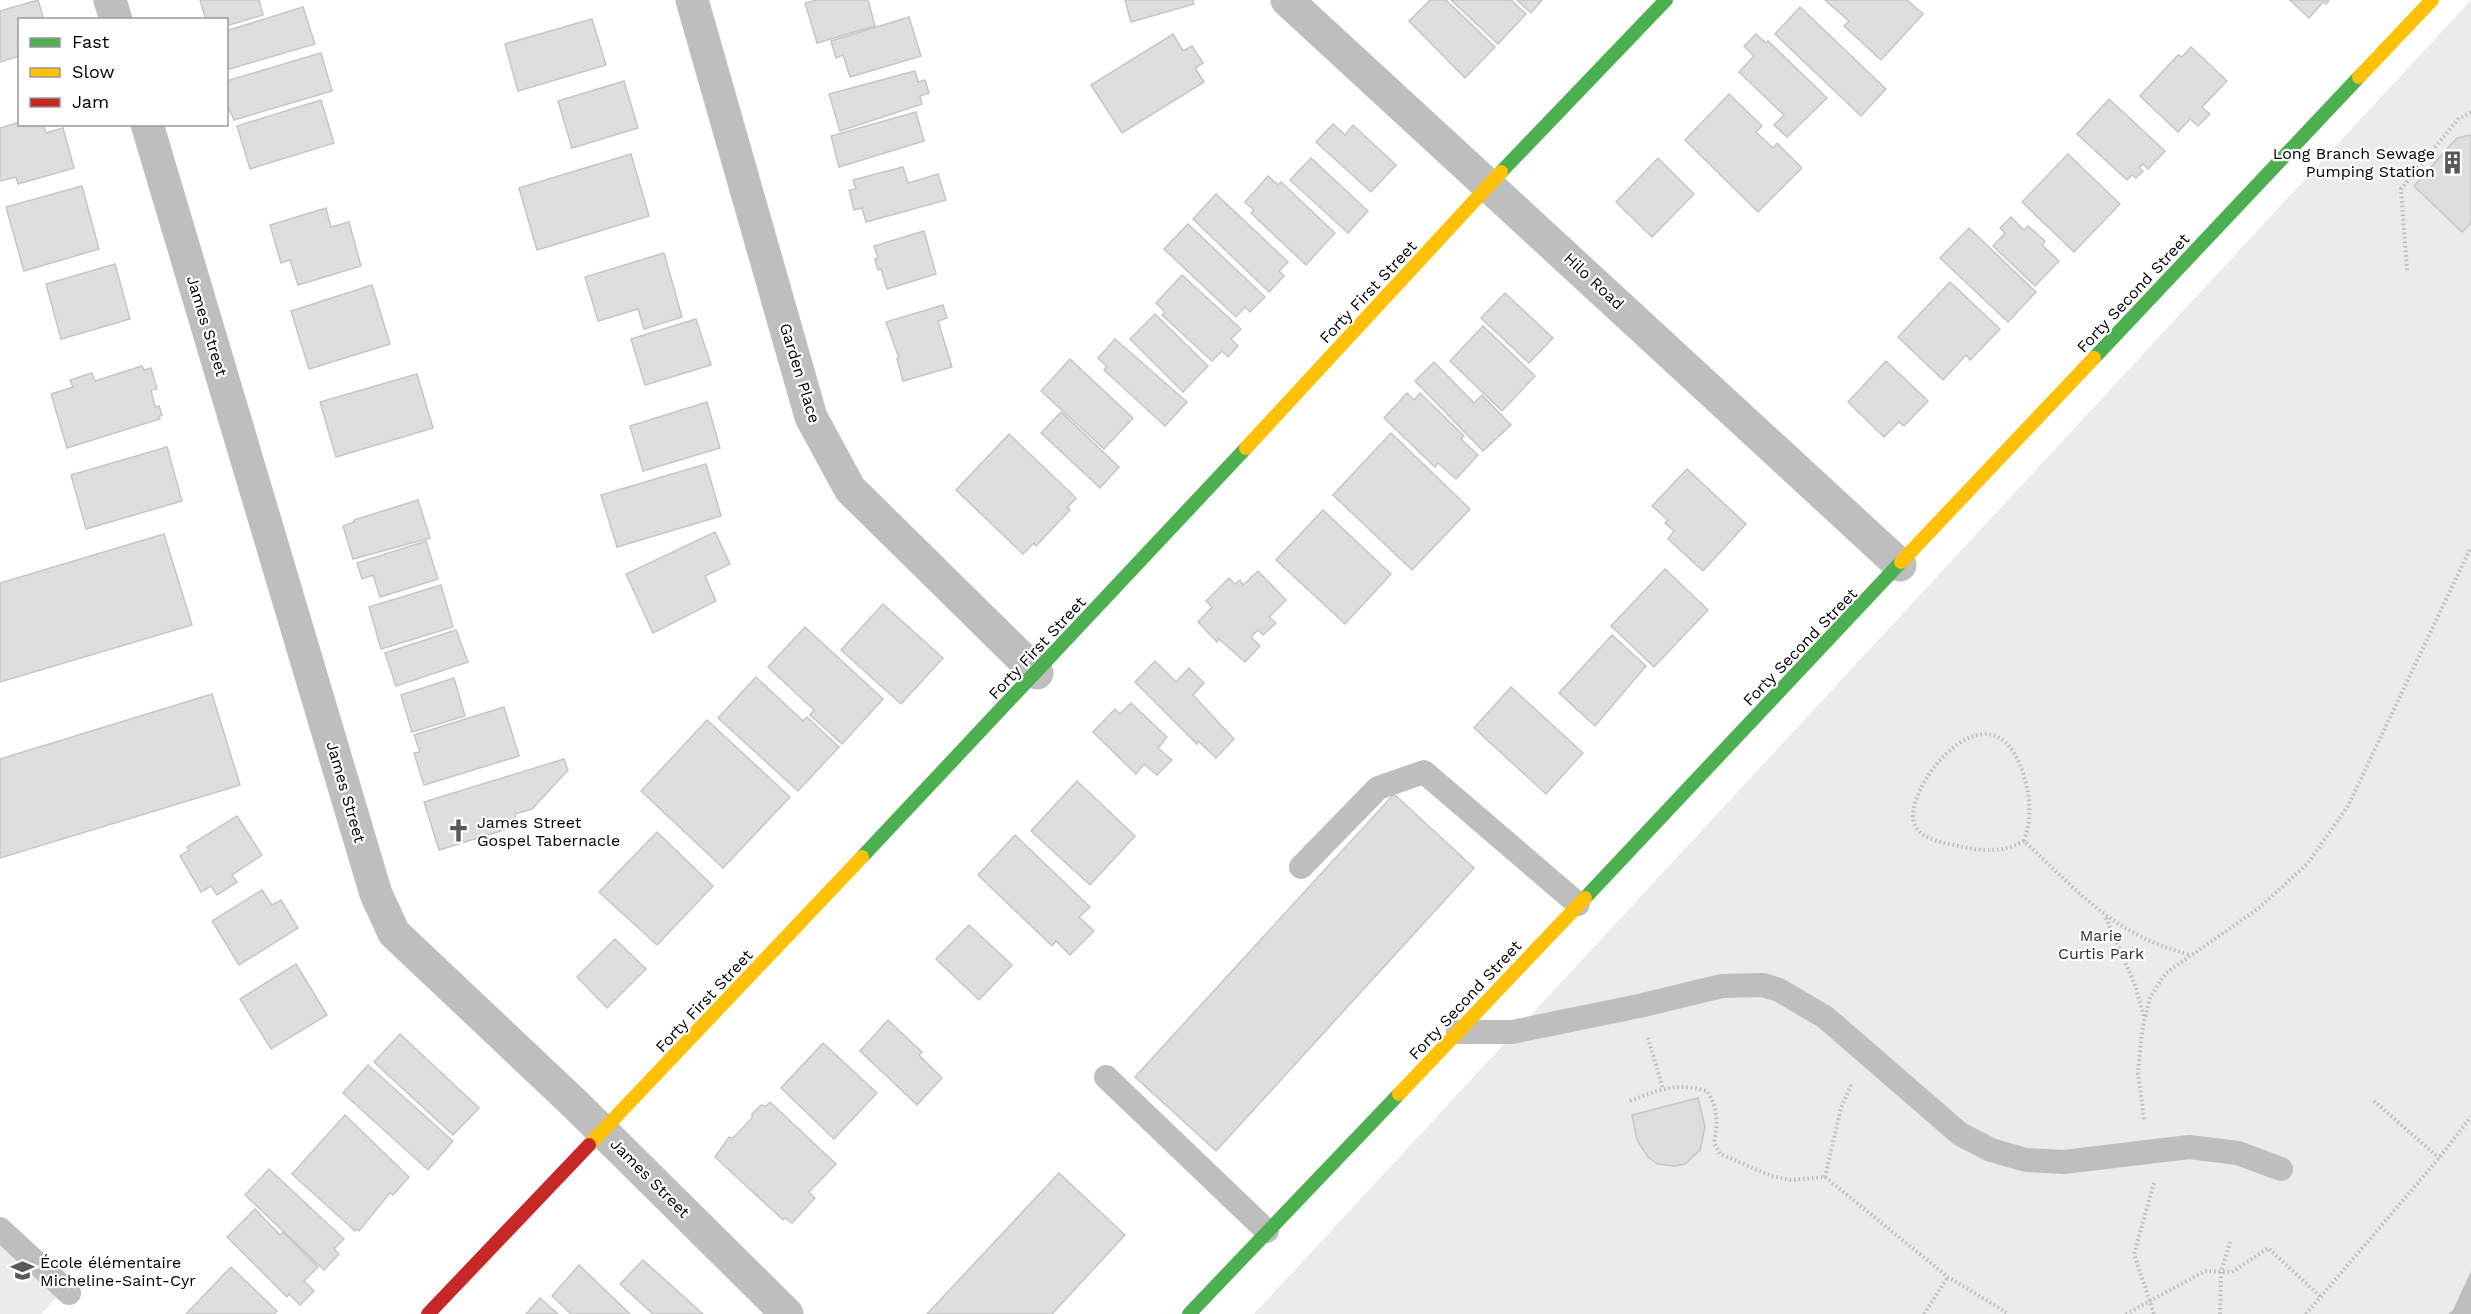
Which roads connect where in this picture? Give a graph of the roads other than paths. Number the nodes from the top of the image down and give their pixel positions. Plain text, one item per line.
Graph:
1 (110, 0) edge
2 (692, 0) edge
3 (1287, 0) edge
4 (1666, 0) edge
5 (2432, 0) edge
6 (115, 18) edge
7 (148, 126) edge
8 (1489, 185) junction
9 (1900, 565) junction
10 (1037, 673) junction
11 (1301, 867) dead end
12 (1578, 904) junction
13 (1458, 1032) junction
14 (1106, 1077) dead end
15 (603, 1131) junction
16 (2281, 1168) dead end
17 (0, 1229) edge
18 (1267, 1231) junction
19 (69, 1293) dead end
20 (428, 1314) edge
21 (787, 1314) edge
22 (1189, 1314) edge

1 - 6 street
2 - 10 street, Garden Place
3 - 8 street, Hilo Road
4 - 8 street, Forty First Street
5 - 9 street, Forty Second Street
7 - 15 street, James Street
8 - 9 street, Hilo Road
8 - 10 street, Forty First Street
9 - 12 street, Forty Second Street
10 - 15 street, Forty First Street
11 - 12 lane
12 - 13 street, Forty Second Street
13 - 16 lane
13 - 18 street, Forty Second Street
14 - 18 lane
15 - 20 street, Forty First Street
15 - 21 street, James Street
17 - 19 lane
18 - 22 street, Forty Second Street

